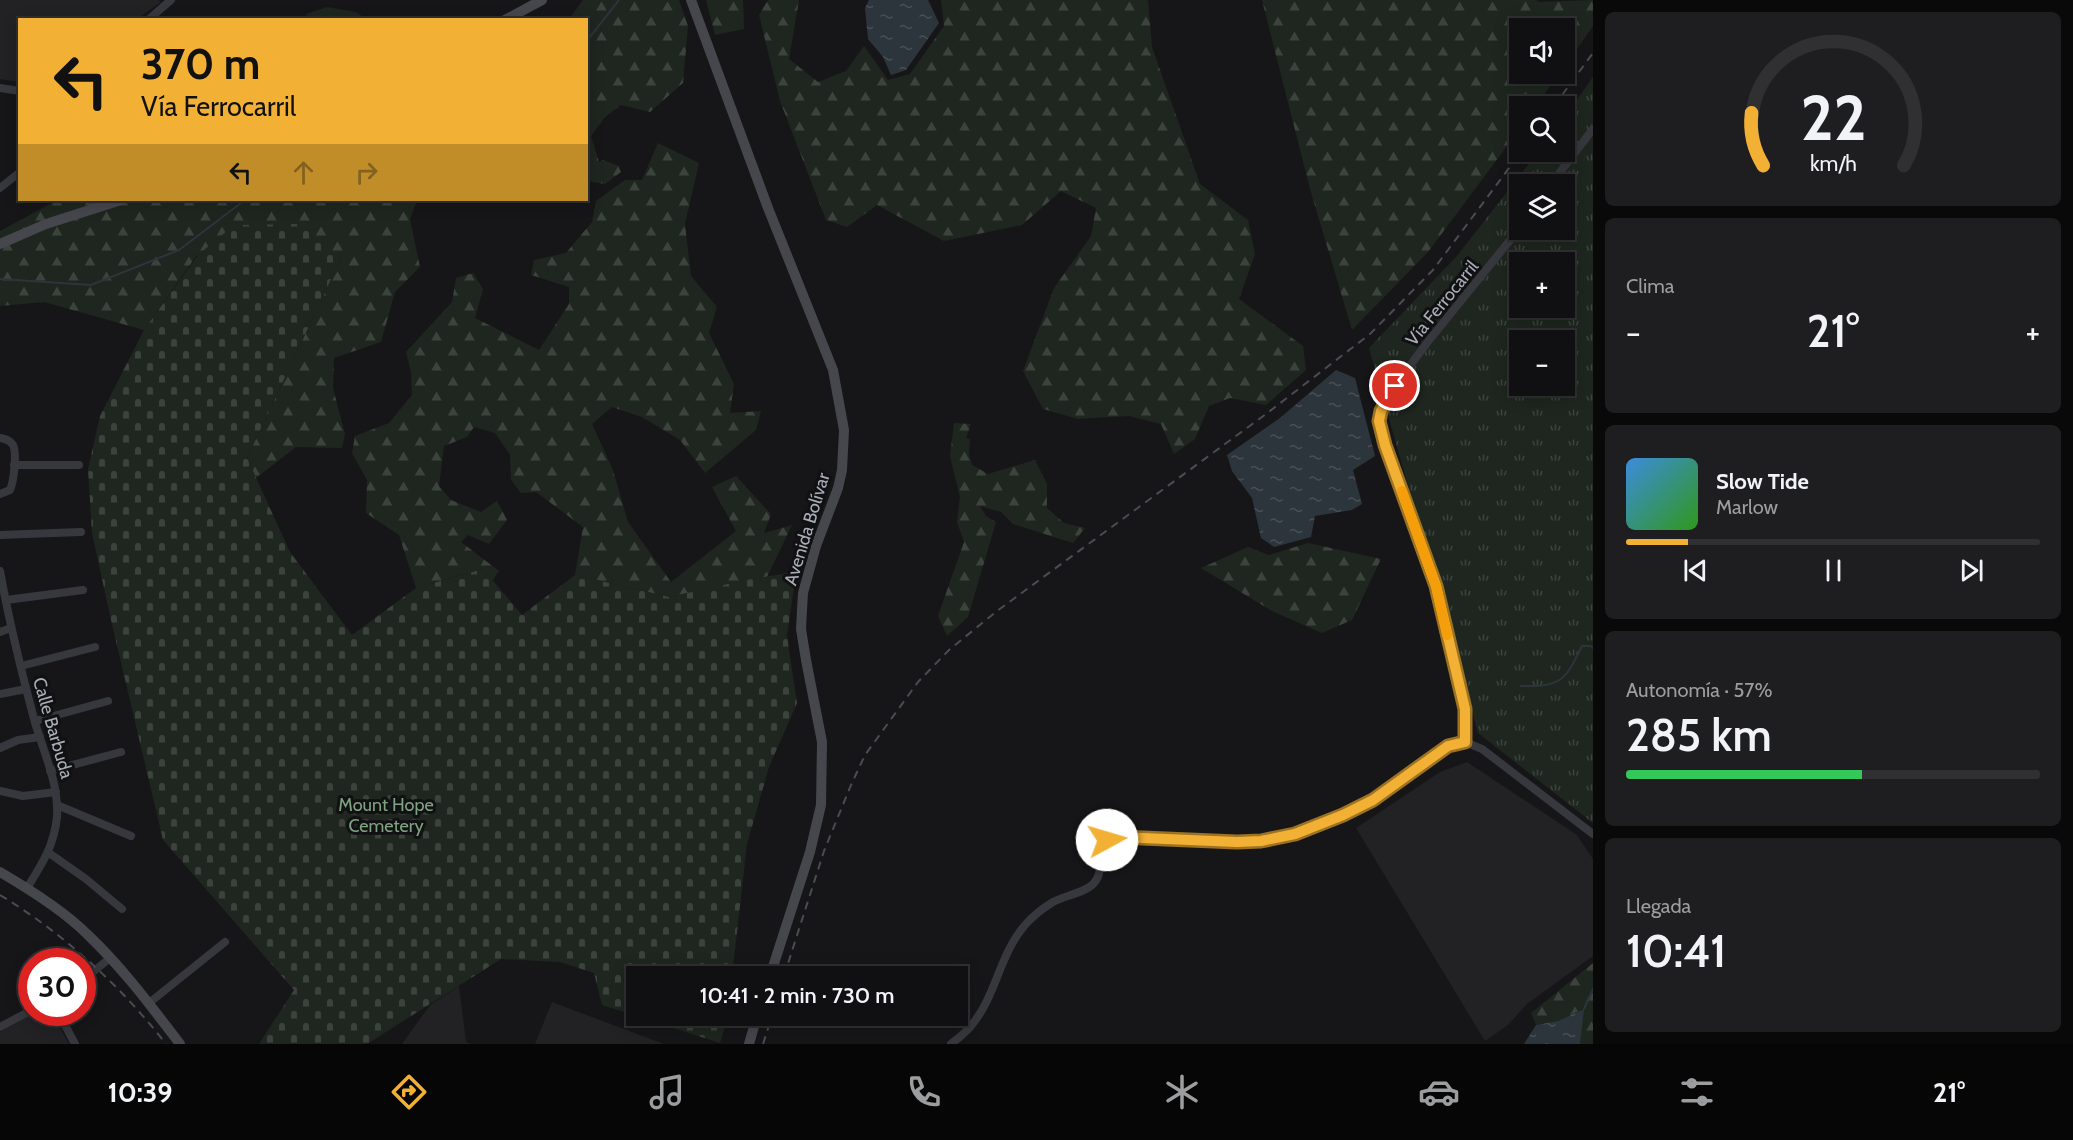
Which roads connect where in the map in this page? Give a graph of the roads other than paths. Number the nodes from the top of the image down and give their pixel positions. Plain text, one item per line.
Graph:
1 (171, 0) edge
2 (542, 0) edge
3 (694, 4) edge
4 (150, 18) edge
5 (509, 18) edge
6 (0, 88) edge
7 (18, 91) edge
8 (1593, 129) edge
9 (18, 174) edge
10 (1559, 174) edge
11 (0, 188) edge
12 (118, 201) edge
13 (1510, 240) edge
14 (0, 244) edge
15 (0, 438) edge
16 (14, 465) junction
17 (79, 465) dead end
18 (0, 494) edge
19 (81, 532) dead end
20 (0, 535) edge
21 (0, 571) edge
22 (83, 590) dead end
23 (6, 600) junction
24 (11, 628) junction
25 (0, 632) edge
26 (95, 647) dead end
27 (21, 666) junction
28 (26, 688) junction
29 (0, 694) edge
30 (108, 701) dead end
31 (34, 721) junction
32 (40, 737) junction
33 (1465, 742) junction
34 (0, 748) edge
35 (121, 752) dead end
36 (50, 771) junction
37 (0, 791) edge
38 (56, 792) junction
39 (57, 806) junction
40 (1593, 834) edge
41 (131, 836) dead end
42 (49, 853) junction
43 (0, 872) edge
44 (27, 888) junction
45 (122, 909) dead end
46 (225, 942) dead end
47 (110, 958) junction
48 (773, 966) edge
49 (96, 970) edge
50 (149, 1004) junction
51 (18, 1017) edge
52 (65, 1026) edge
53 (755, 1026) edge
54 (0, 1027) edge
55 (75, 1044) edge
56 (180, 1044) edge
57 (749, 1044) edge
58 (951, 1044) edge

1 - 4 street
2 - 5 main road
3 - 48 main road, Avenida Bolívar
6 - 7 street
8 - 10 street
9 - 11 street
12 - 14 main road
13 - 33 street, Vía Ferrocarril
15 - 16 street
16 - 17 street
16 - 18 street
19 - 20 street
21 - 23 street, Calle Barbuda
22 - 23 street
23 - 24 street, Calle Barbuda
24 - 25 street
24 - 27 street, Calle Barbuda
26 - 27 street
27 - 28 street, Calle Barbuda
28 - 29 street
28 - 31 street, Calle Barbuda
30 - 31 street
31 - 32 street, Calle Barbuda
32 - 34 street
32 - 36 street, Calle Barbuda
33 - 40 street
33 - 58 street
35 - 36 street
36 - 38 street, Calle Barbuda
37 - 38 street
38 - 39 street, Calle Barbuda
39 - 41 street
39 - 42 street, Calle Barbuda
42 - 44 street, Calle Barbuda
42 - 45 street
43 - 44 main road
44 - 47 main road
46 - 50 street
47 - 49 street
47 - 50 main road
50 - 56 main road
51 - 54 street
52 - 55 street
53 - 57 main road

